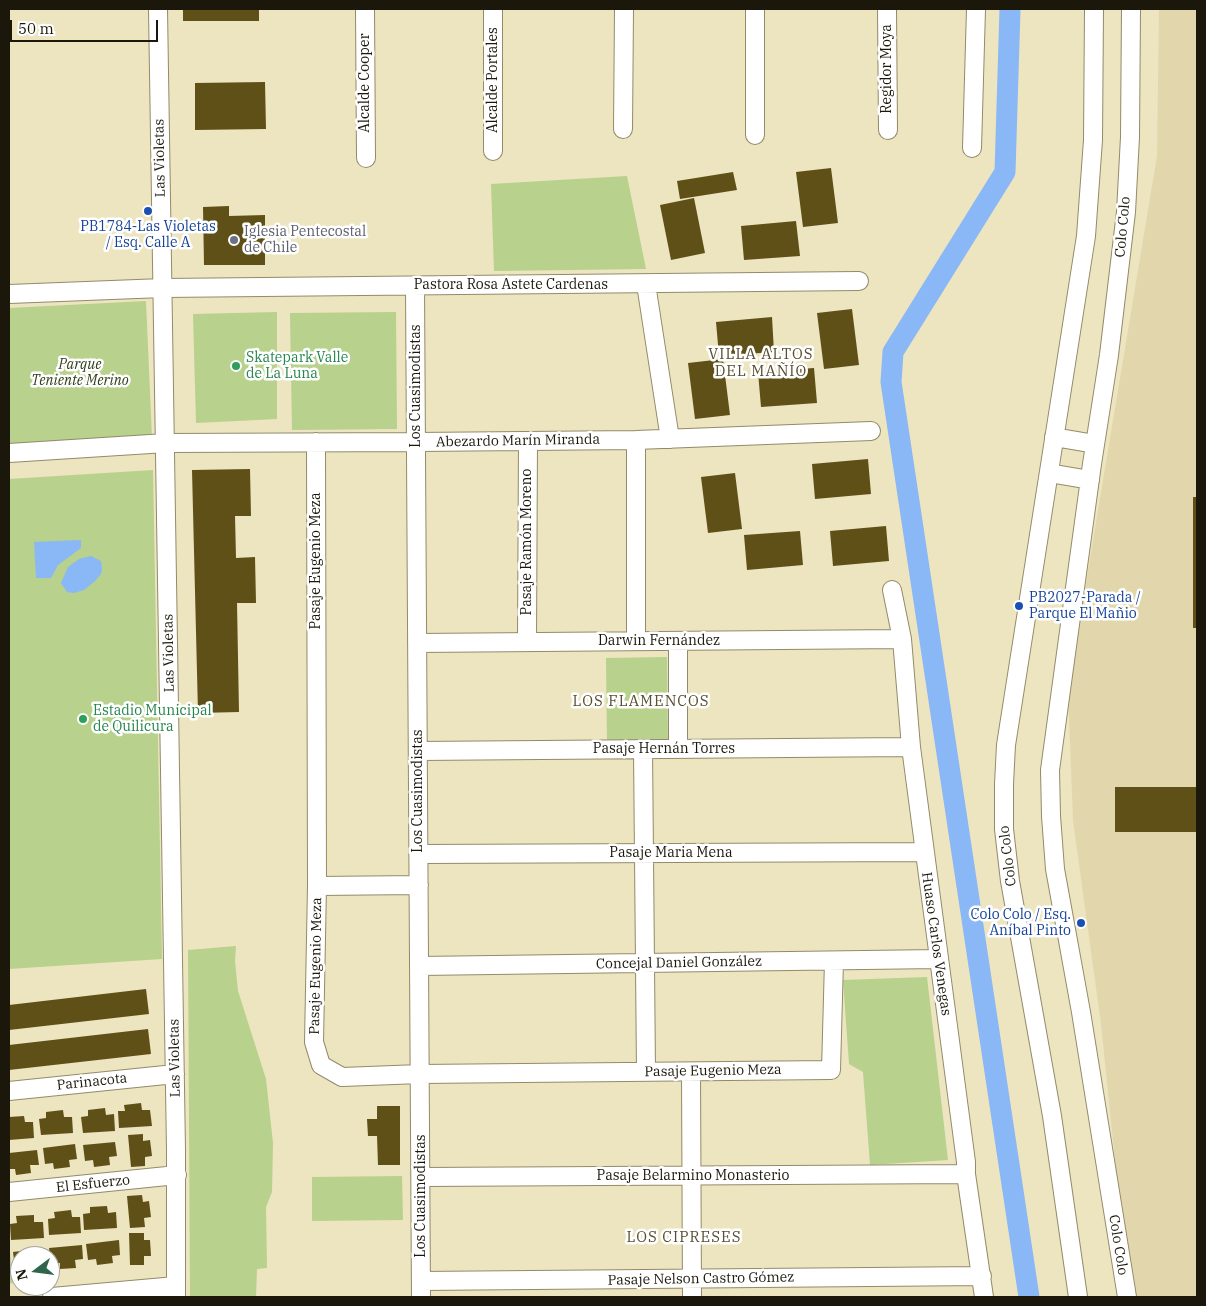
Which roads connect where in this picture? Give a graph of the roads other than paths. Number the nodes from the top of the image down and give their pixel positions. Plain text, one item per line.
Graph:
1 (158, 9) edge
2 (365, 9) edge
3 (493, 9) edge
4 (624, 9) edge
5 (755, 9) edge
6 (887, 9) edge
7 (976, 9) edge
8 (1094, 9) edge
9 (1131, 9) edge
10 (623, 129) dead end
11 (888, 130) dead end
12 (755, 136) dead end
13 (972, 148) dead end
14 (493, 152) dead end
15 (366, 158) dead end
16 (859, 281) dead end
17 (646, 284) junction
18 (415, 285) junction
19 (163, 288) junction
20 (9, 294) edge
21 (871, 431) dead end
22 (1054, 437) junction
23 (670, 439) junction
24 (636, 440) junction
25 (528, 441) junction
26 (316, 442) junction
27 (416, 442) junction
28 (166, 443) junction
29 (1095, 444) junction
30 (9, 453) edge
31 (1049, 473) junction
32 (1090, 480) junction
33 (892, 590) dead end
34 (902, 639) junction
35 (636, 641) junction
36 (678, 641) junction
37 (417, 642) junction
38 (527, 642) junction
39 (911, 747) junction
40 (643, 749) junction
41 (678, 749) junction
42 (418, 751) junction
43 (924, 852) junction
44 (644, 853) junction
45 (418, 854) junction
46 (419, 884) junction
47 (317, 886) junction
48 (938, 959) junction
49 (834, 961) junction
50 (645, 963) junction
51 (419, 966) junction
52 (646, 1072) junction
53 (691, 1072) junction
54 (175, 1074) junction
55 (420, 1074) junction
56 (9, 1090) edge
57 (966, 1174) junction
58 (177, 1175) junction
59 (691, 1176) junction
60 (421, 1177) junction
61 (9, 1192) edge
62 (982, 1276) junction
63 (692, 1279) junction
64 (421, 1289) edge
65 (176, 1291) edge
66 (52, 1297) edge
67 (692, 1297) edge
68 (984, 1297) edge
69 (1078, 1297) edge
70 (1127, 1297) edge

1 - 19 street, Las Violetas
2 - 15 street, Alcalde Cooper
3 - 14 street, Alcalde Portales
4 - 10 street
5 - 12 street
6 - 11 street, Regidor Moya
7 - 13 street
8 - 22 street, Colo Colo
9 - 29 street, Colo Colo
16 - 17 street, Pastora Rosa Astete Cardenas
17 - 18 street, Pastora Rosa Astete Cardenas
17 - 23 street
18 - 19 street, Pastora Rosa Astete Cardenas
18 - 27 street, Los Cuasimodistas
19 - 20 street, Pastora Rosa Astete Cardenas
19 - 28 street, Las Violetas
21 - 23 street, Abezardo Marín Miranda
22 - 29 street
22 - 31 street, Colo Colo
23 - 24 street, Abezardo Marín Miranda
24 - 25 street, Abezardo Marín Miranda
24 - 35 street
25 - 27 street, Abezardo Marín Miranda
25 - 38 street, Pasaje Ramón Moreno
26 - 27 street, Abezardo Marín Miranda
26 - 28 street, Abezardo Marín Miranda
26 - 47 street, Pasaje Eugenio Meza
27 - 37 street, Los Cuasimodistas
28 - 30 street, Abezardo Marín Miranda
28 - 54 street, Las Violetas
29 - 32 street, Colo Colo
31 - 32 street
31 - 69 street, Colo Colo
32 - 70 street, Colo Colo
33 - 34 street, Huaso Carlos Venegas
34 - 36 street, Darwin Fernández
34 - 39 street, Huaso Carlos Venegas
35 - 36 street, Darwin Fernández
35 - 38 street, Darwin Fernández
36 - 41 street
37 - 38 street, Darwin Fernández
37 - 42 street, Los Cuasimodistas
39 - 41 street, Pasaje Hernán Torres
39 - 43 street, Huaso Carlos Venegas
40 - 41 street, Pasaje Hernán Torres
40 - 42 street, Pasaje Hernán Torres
40 - 44 street
42 - 45 street, Los Cuasimodistas
43 - 44 street, Pasaje Maria Mena
43 - 48 street, Huaso Carlos Venegas
44 - 45 street, Pasaje Maria Mena
44 - 50 street
45 - 46 street, Los Cuasimodistas
46 - 47 street
46 - 51 street, Los Cuasimodistas
47 - 55 street, Pasaje Eugenio Meza
48 - 49 street, Concejal Daniel González
48 - 57 street, Huaso Carlos Venegas
49 - 50 street, Concejal Daniel González
49 - 53 street, Pasaje Eugenio Meza
50 - 51 street, Concejal Daniel González
50 - 52 street
51 - 55 street, Los Cuasimodistas
52 - 53 street, Pasaje Eugenio Meza
52 - 55 street, Pasaje Eugenio Meza
53 - 59 street
54 - 56 street, Parinacota
54 - 58 street, Las Violetas
55 - 60 street, Los Cuasimodistas
57 - 59 street, Pasaje Belarmino Monasterio
57 - 62 street, Huaso Carlos Venegas
58 - 61 street, El Esfuerzo
58 - 65 street, Las Violetas
59 - 60 street, Pasaje Belarmino Monasterio
59 - 63 street
60 - 64 street, Los Cuasimodistas
62 - 63 street, Pasaje Nelson Castro Gómez
62 - 68 street, Huaso Carlos Venegas
63 - 64 street, Pasaje Nelson Castro Gómez
63 - 67 street
65 - 66 street

